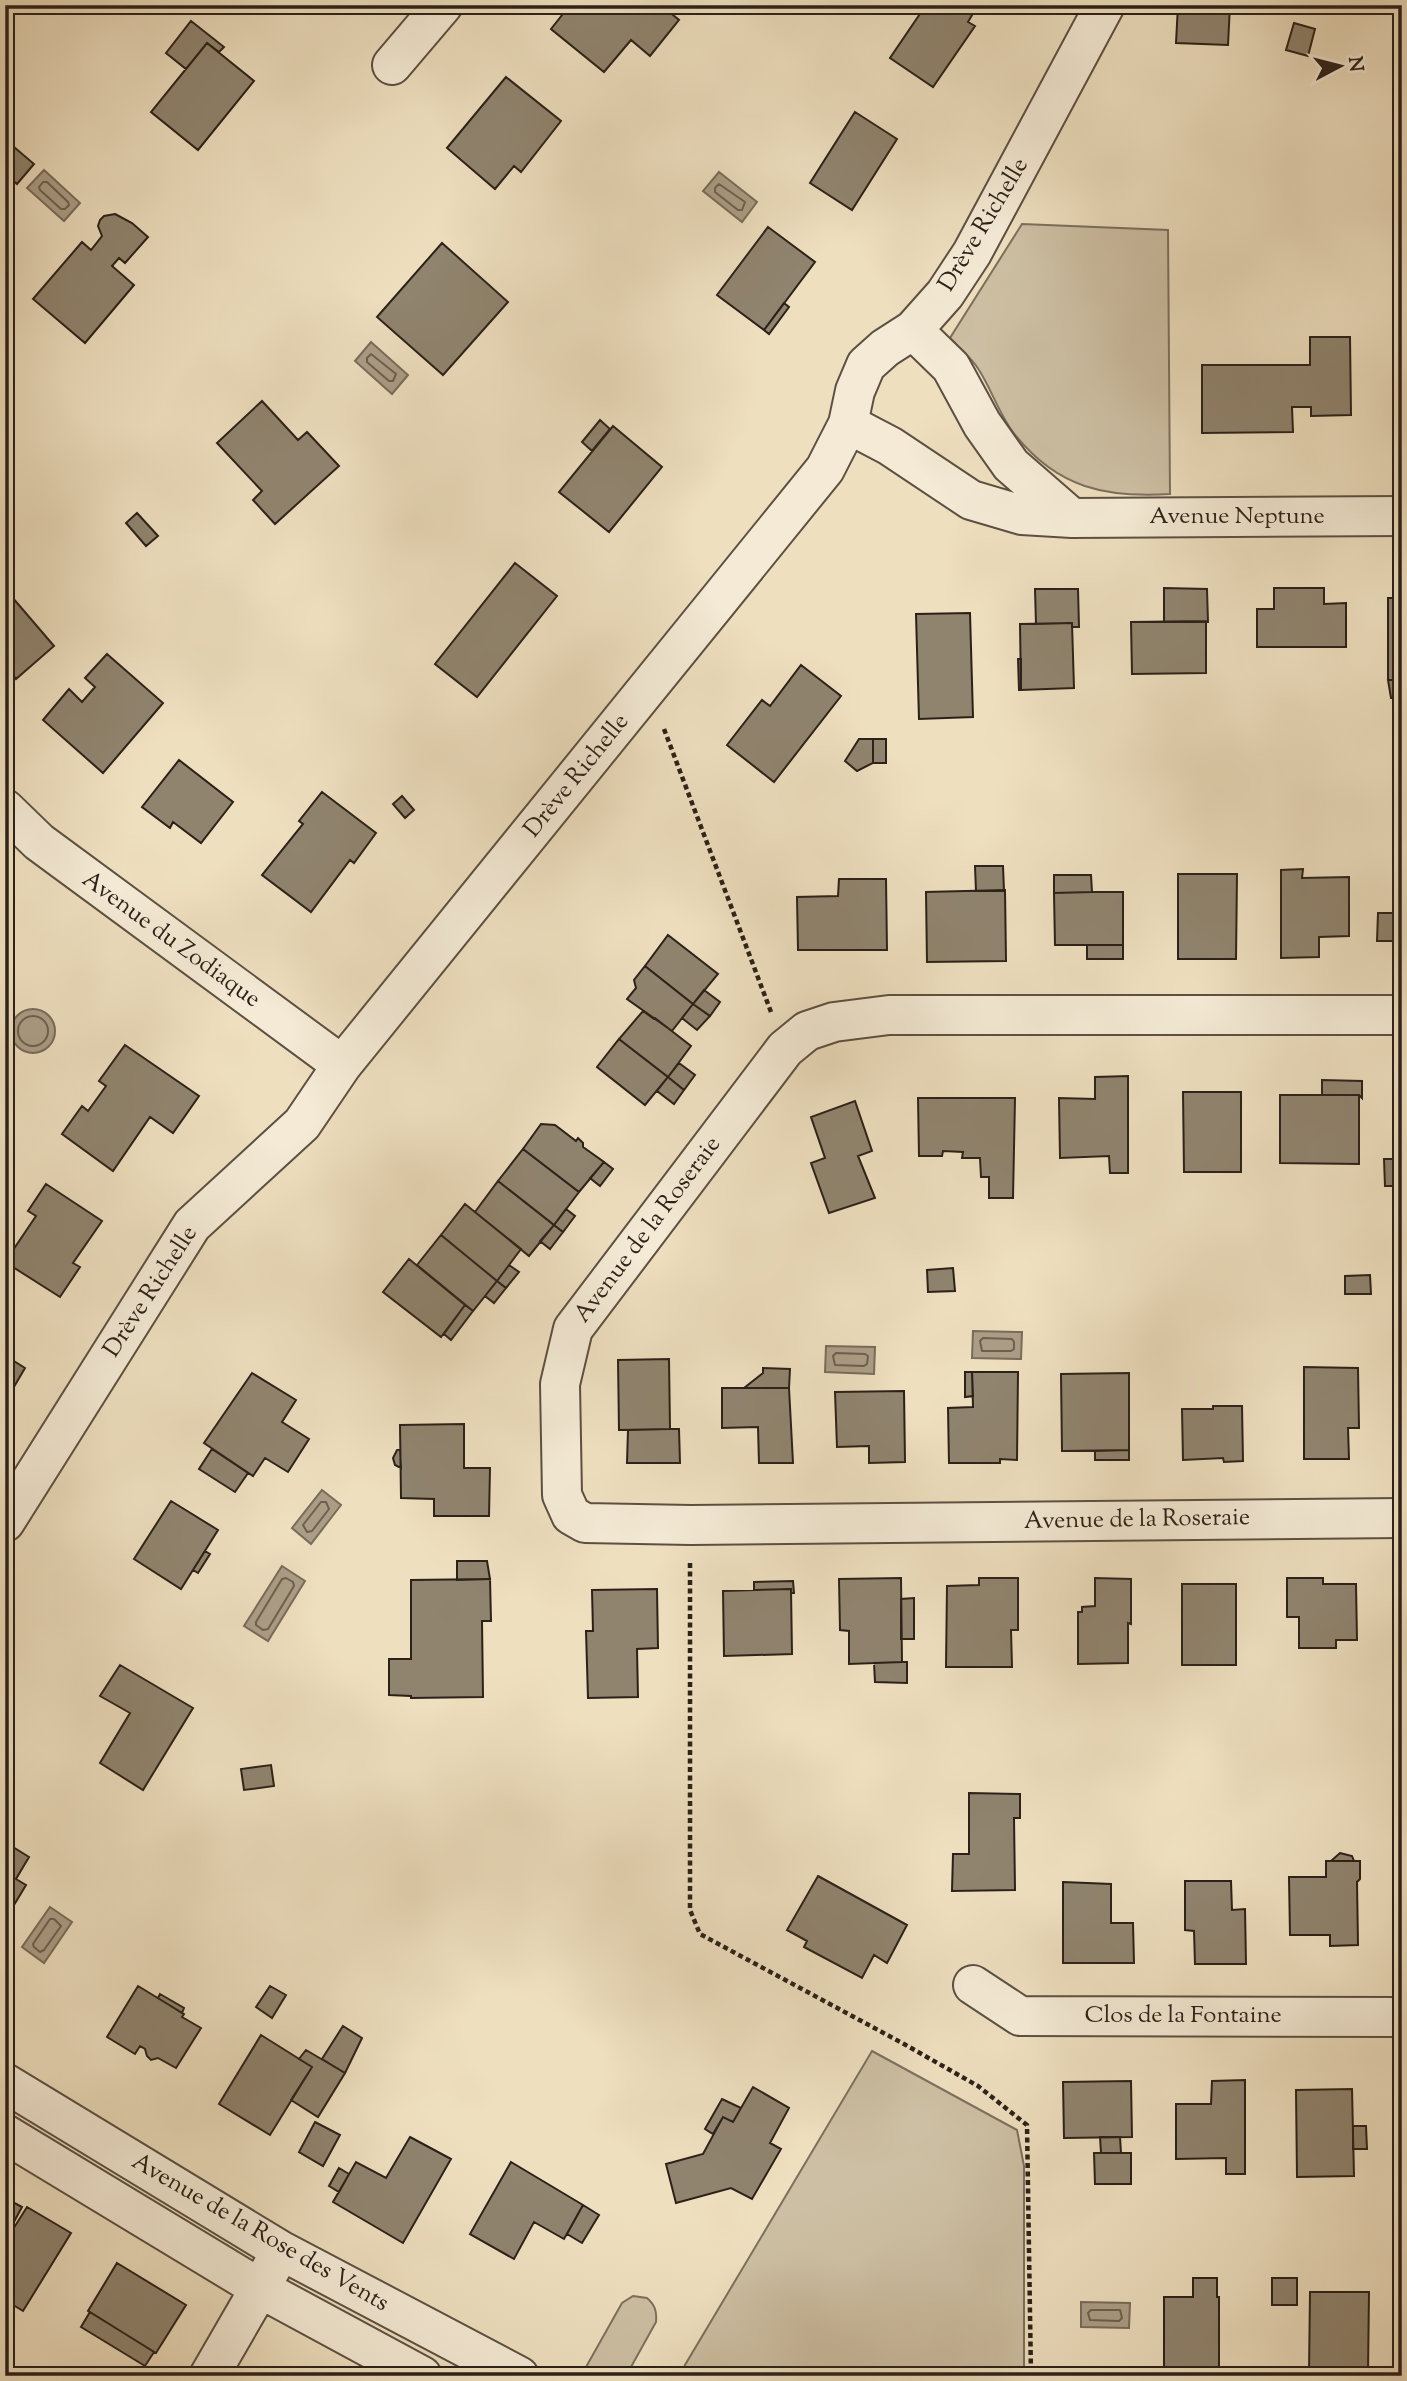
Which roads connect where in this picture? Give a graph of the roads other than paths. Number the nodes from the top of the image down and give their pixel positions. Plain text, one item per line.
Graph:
1 (443, 5) edge
2 (1105, 5) edge
3 (392, 65) dead end
4 (913, 330) junction
5 (848, 424) junction
6 (1402, 516) edge
7 (1072, 518) junction
8 (5, 809) edge
9 (1402, 1015) edge
10 (342, 1065) junction
11 (1402, 1518) edge
12 (5, 1522) edge
13 (973, 1985) dead end
14 (1402, 2017) edge
15 (5, 2083) edge
16 (5, 2133) edge
17 (280, 2250) junction
18 (261, 2289) junction
19 (209, 2376) edge
20 (422, 2376) edge
21 (519, 2376) edge

1 - 3 street
2 - 4 street, Drève Richelle
4 - 5 street, Drève Richelle
4 - 7 street
5 - 7 street, Avenue Neptune
5 - 10 street, Drève Richelle
6 - 7 street, Avenue Neptune
8 - 10 street, Avenue du Zodiaque
9 - 11 street, Avenue de la Roseraie
10 - 12 street, Drève Richelle
13 - 14 street, Clos de la Fontaine
15 - 17 street, Avenue de la Rose des Vents
16 - 18 street, Avenue de la Rose des Vents
17 - 18 street
17 - 21 street, Avenue de la Rose des Vents
18 - 19 street
18 - 20 street, Avenue de la Rose des Vents

